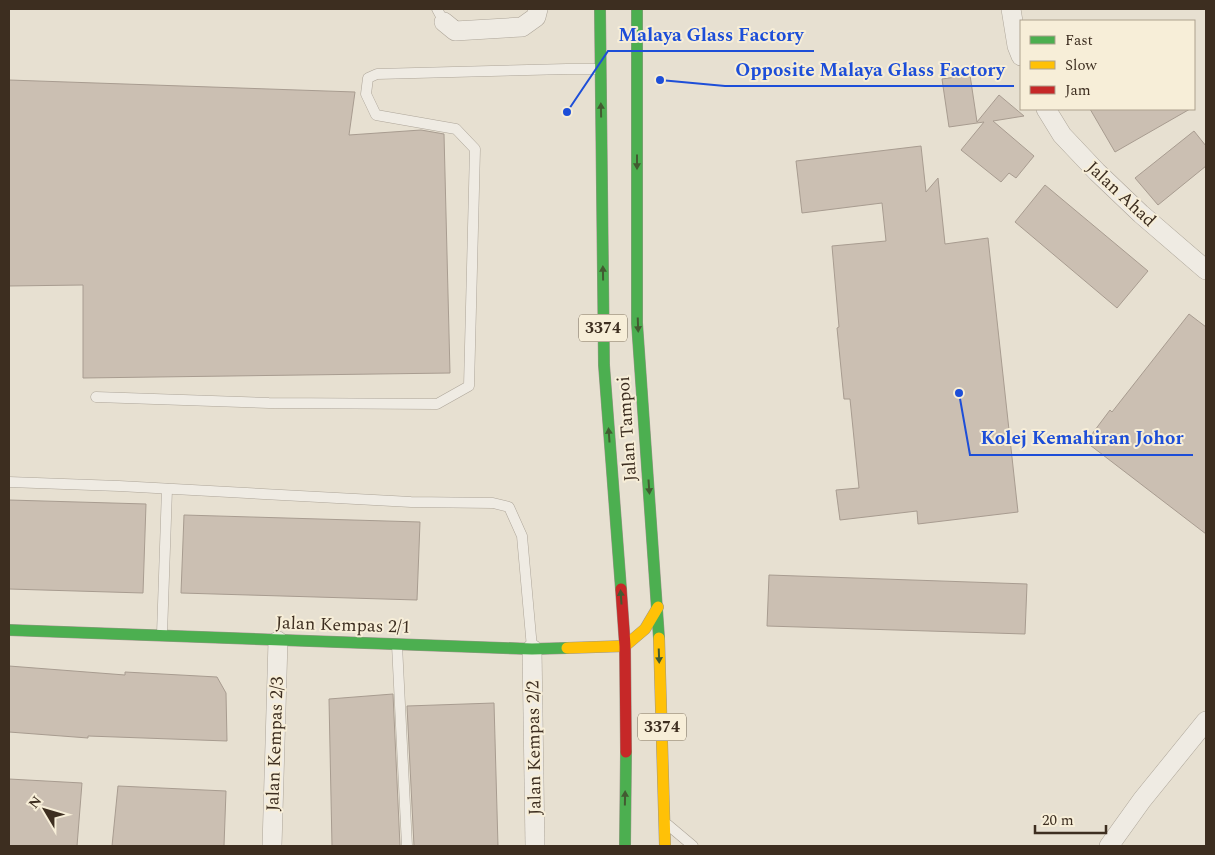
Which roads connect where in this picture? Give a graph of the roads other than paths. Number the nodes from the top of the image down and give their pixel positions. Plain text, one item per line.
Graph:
1 (538, 9) edge
2 (600, 9) edge
3 (637, 9) edge
4 (1011, 9) edge
5 (440, 15) edge
6 (1020, 54) edge
7 (600, 70) junction
8 (1047, 110) edge
9 (1206, 270) edge
10 (96, 397) dead end
11 (9, 482) edge
12 (168, 489) junction
13 (658, 607) junction
14 (9, 630) edge
15 (162, 635) junction
16 (278, 641) junction
17 (397, 645) junction
18 (625, 646) junction
19 (532, 649) junction
20 (1206, 721) edge
21 (665, 823) junction
22 (272, 846) edge
23 (407, 846) edge
24 (535, 846) edge
25 (625, 846) edge
26 (666, 846) edge
27 (693, 846) edge
28 (1110, 846) edge

1 - 5 street
2 - 7 main road, Jalan Tampoi / 3374
3 -> 13 main road, Jalan Tampoi / 3374
4 - 6 street
7 - 10 lane
18 -> 7 main road, Jalan Tampoi / 3374
8 - 9 street, Jalan Ahad
11 - 12 lane
12 - 15 lane
12 - 19 lane
13 - 18 main road
13 -> 21 main road, Jalan Tampoi / 3374
14 - 15 main road, Jalan Kempas 2/1
15 - 16 main road, Jalan Kempas 2/1
16 - 17 main road, Jalan Kempas 2/1
16 - 22 street, Jalan Kempas 2/3
17 - 19 main road, Jalan Kempas 2/1
17 - 23 lane
18 - 19 main road, Jalan Kempas 2/1
25 -> 18 main road, Jalan Tampoi / 3374
19 - 24 street, Jalan Kempas 2/2
20 - 28 street
21 - 26 main road, Jalan Tampoi / 3374
21 - 27 lane

